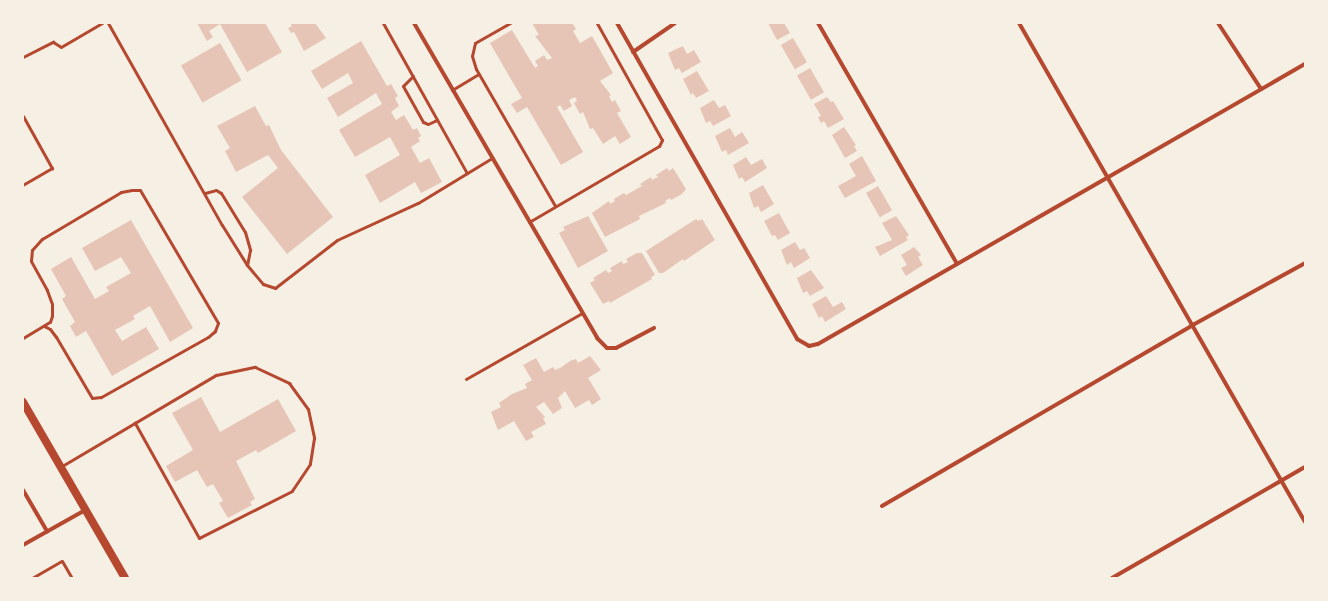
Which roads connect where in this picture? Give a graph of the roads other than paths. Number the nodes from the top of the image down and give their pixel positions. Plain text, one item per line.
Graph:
1 (102, 23) edge
2 (108, 23) edge
3 (382, 23) edge
4 (414, 23) edge
5 (510, 23) edge
6 (597, 23) edge
7 (616, 23) edge
8 (675, 23) edge
9 (818, 23) edge
10 (1019, 23) edge
11 (1218, 23) edge
12 (633, 52) junction
13 (23, 57) edge
14 (1305, 64) edge
15 (479, 74) junction
16 (413, 76) junction
17 (1260, 89) junction
18 (452, 90) junction
19 (23, 116) edge
20 (437, 120) junction
21 (492, 158) junction
22 (467, 173) junction
23 (1108, 178) junction
24 (23, 185) edge
25 (205, 193) junction
26 (556, 206) junction
27 (529, 222) junction
28 (1305, 263) edge
29 (957, 264) junction
30 (247, 265) junction
31 (582, 313) junction
32 (44, 326) junction
33 (1191, 326) junction
34 (654, 328) dead end
35 (23, 338) edge
36 (466, 379) dead end
37 (23, 402) edge
38 (135, 423) junction
39 (60, 467) junction
40 (1305, 467) edge
41 (1282, 481) junction
42 (23, 490) edge
43 (882, 506) dead end
44 (85, 510) junction
45 (1305, 522) edge
46 (47, 531) junction
47 (23, 545) edge
48 (32, 578) edge
49 (72, 578) edge
50 (125, 578) edge
51 (1112, 578) edge

1 - 13 lane
2 - 25 lane
3 - 16 lane
4 - 18 street
5 - 15 lane
6 - 26 lane
7 - 12 street
8 - 12 street
9 - 29 street
10 - 23 street
11 - 17 street
12 - 29 street
14 - 17 street
15 - 18 lane
15 - 26 lane
16 - 20 lane
16 - 20 lane
17 - 23 street
18 - 21 street
19 - 24 lane
20 - 22 lane
21 - 22 lane
21 - 27 street
22 - 30 lane
23 - 29 street
23 - 33 street
25 - 30 lane
25 - 30 lane
26 - 27 lane
27 - 31 street
28 - 33 street
31 - 34 street
31 - 36 lane
32 - 32 lane
32 - 35 lane
33 - 41 street
33 - 43 street
37 - 39 main road
38 - 38 lane
38 - 39 lane
39 - 44 main road
40 - 41 street
41 - 45 street
41 - 51 street
42 - 46 street
44 - 46 street
44 - 50 main road
46 - 47 street
48 - 49 lane

